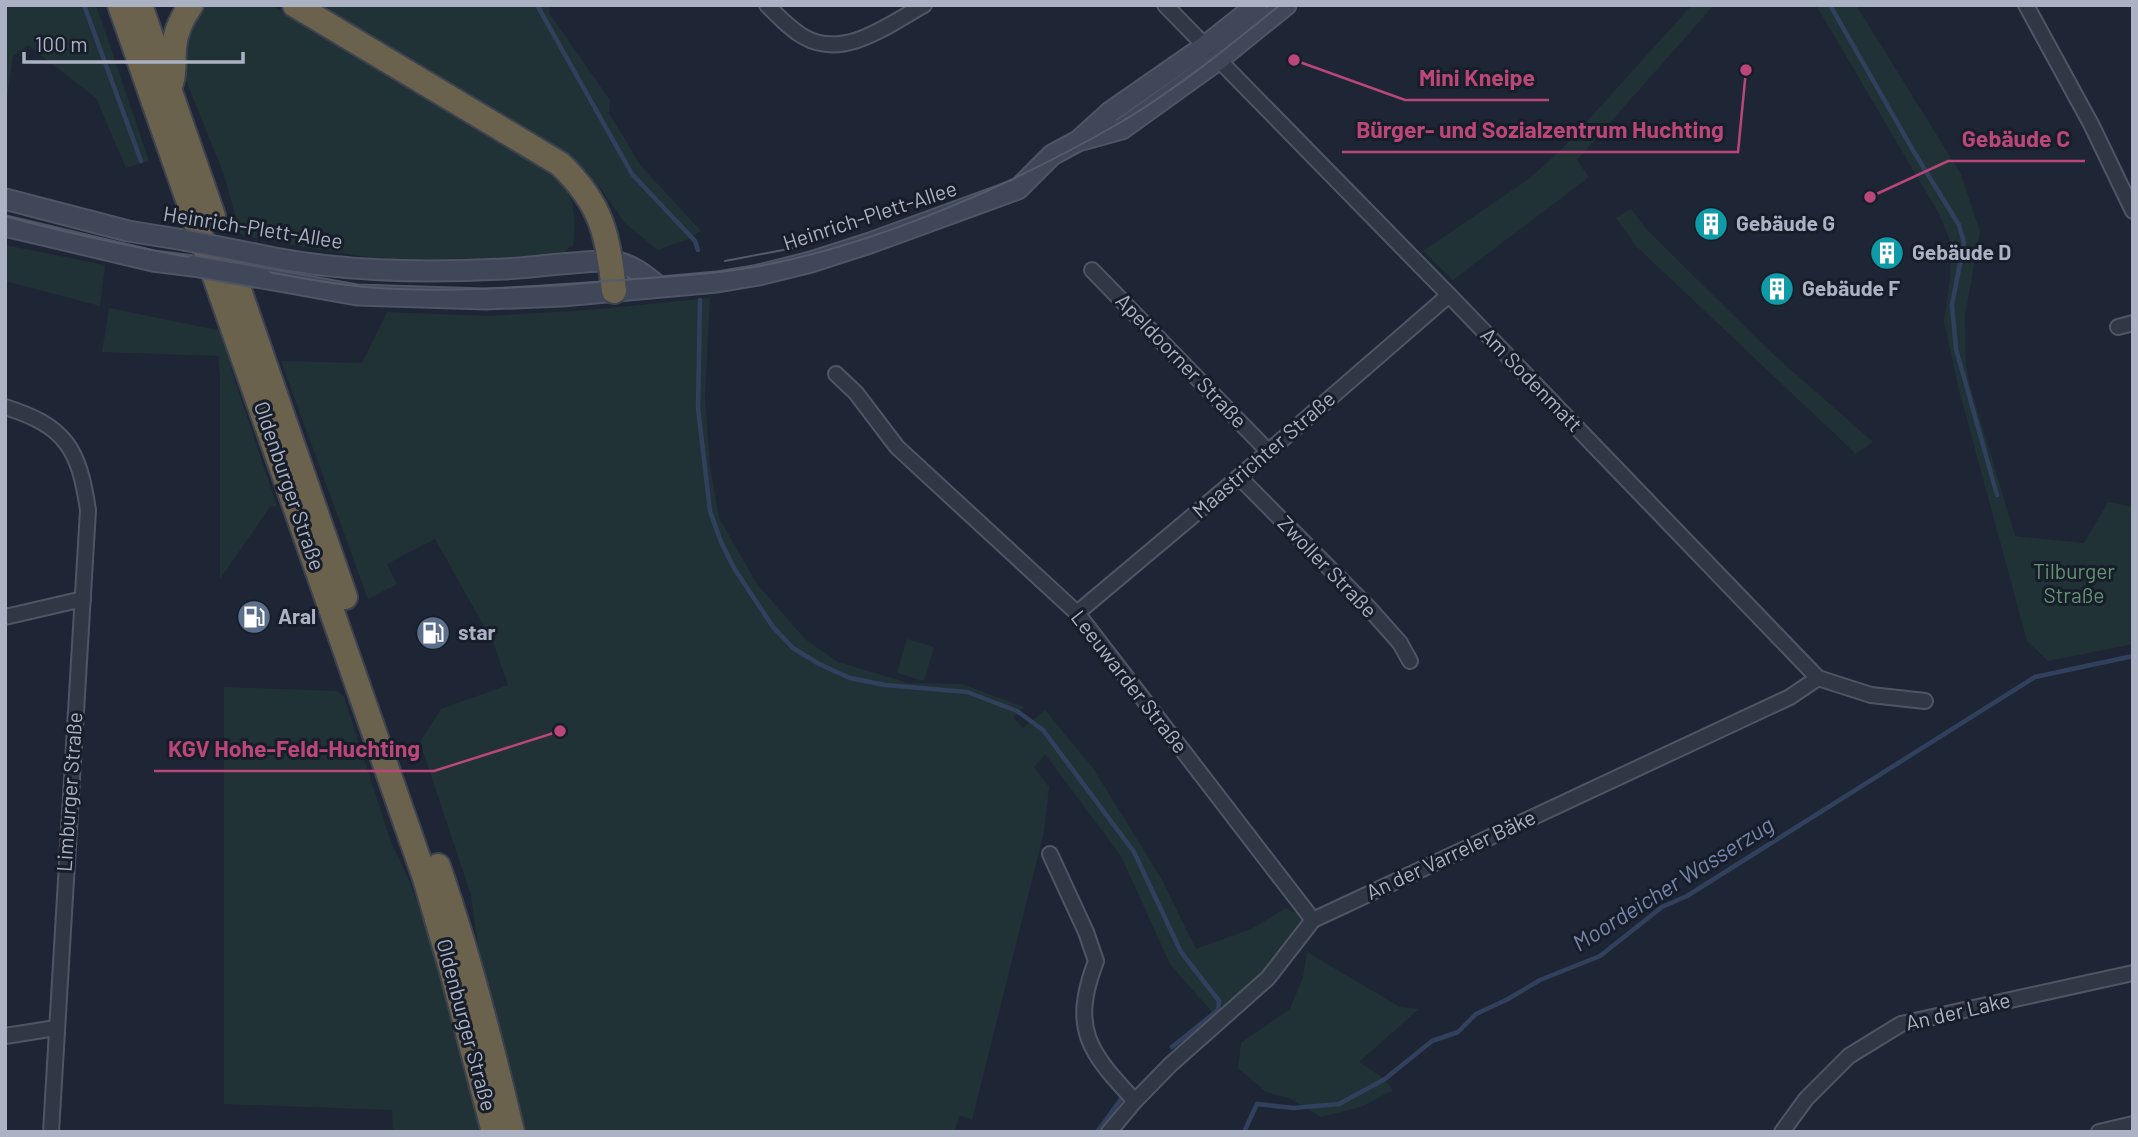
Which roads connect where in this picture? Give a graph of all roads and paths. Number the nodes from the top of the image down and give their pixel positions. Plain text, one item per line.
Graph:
1 (120, 5) edge
2 (140, 5) edge
3 (191, 5) edge
4 (295, 5) edge
5 (768, 5) edge
6 (924, 5) edge
7 (1165, 5) edge
8 (1257, 5) edge
9 (1286, 5) edge
10 (2026, 5) edge
11 (1211, 53) junction
12 (169, 90) junction
13 (5, 199) edge
14 (2133, 211) edge
15 (5, 226) edge
16 (611, 261) junction
17 (1092, 270) dead end
18 (658, 286) junction
19 (614, 291) junction
20 (1449, 295) junction
21 (836, 374) dead end
22 (5, 407) edge
23 (1269, 452) junction
24 (1239, 477) junction
25 (83, 600) junction
26 (1077, 613) junction
27 (5, 617) edge
28 (1410, 661) dead end
29 (1818, 678) junction
30 (1925, 701) dead end
31 (1050, 854) dead end
32 (1313, 920) junction
33 (2133, 973) edge
34 (56, 1028) junction
35 (5, 1037) edge
36 (1135, 1101) junction
37 (2133, 1124) edge
38 (51, 1132) edge
39 (494, 1132) edge
40 (512, 1132) edge
41 (1109, 1132) edge
42 (1782, 1132) edge
43 (2099, 1132) edge

1 - 39 highway, Oldenburger Straße
2 - 12 highway, Oldenburger Straße
3 - 12 highway
4 - 16 highway
5 - 6 street
7 - 11 street, Am Sodenmatt
8 - 11 main road, Heinrich-Plett-Allee
9 - 11 main road, Heinrich-Plett-Allee
10 - 14 street
11 - 18 main road, Heinrich-Plett-Allee
11 - 20 street, Am Sodenmatt
12 - 40 highway, Oldenburger Straße
13 - 16 main road, Heinrich-Plett-Allee, bridge
15 - 19 main road, Heinrich-Plett-Allee, bridge
16 - 18 main road, Heinrich-Plett-Allee
16 - 19 highway
17 - 23 street, Apeldoorner Straße
18 - 19 main road, Heinrich-Plett-Allee
20 - 23 street, Maastrichter Straße
20 - 29 street, Am Sodenmatt
21 - 26 street, Leeuwarder Straße
22 - 25 street, Limburger Straße
23 - 24 street, Maastrichter Straße
24 - 26 street, Maastrichter Straße
24 - 28 street, Zwoller Straße
25 - 27 street
25 - 34 street, Limburger Straße
26 - 32 street, Leeuwarder Straße
29 - 30 street, Am Sodenmatt
29 - 32 street, An der Varreler Bäke
31 - 36 street
32 - 36 street, An der Varreler Bäke
33 - 42 street, An der Lake
34 - 35 street
34 - 38 street, Limburger Straße
36 - 41 street, An der Varreler Bäke
37 - 43 street

